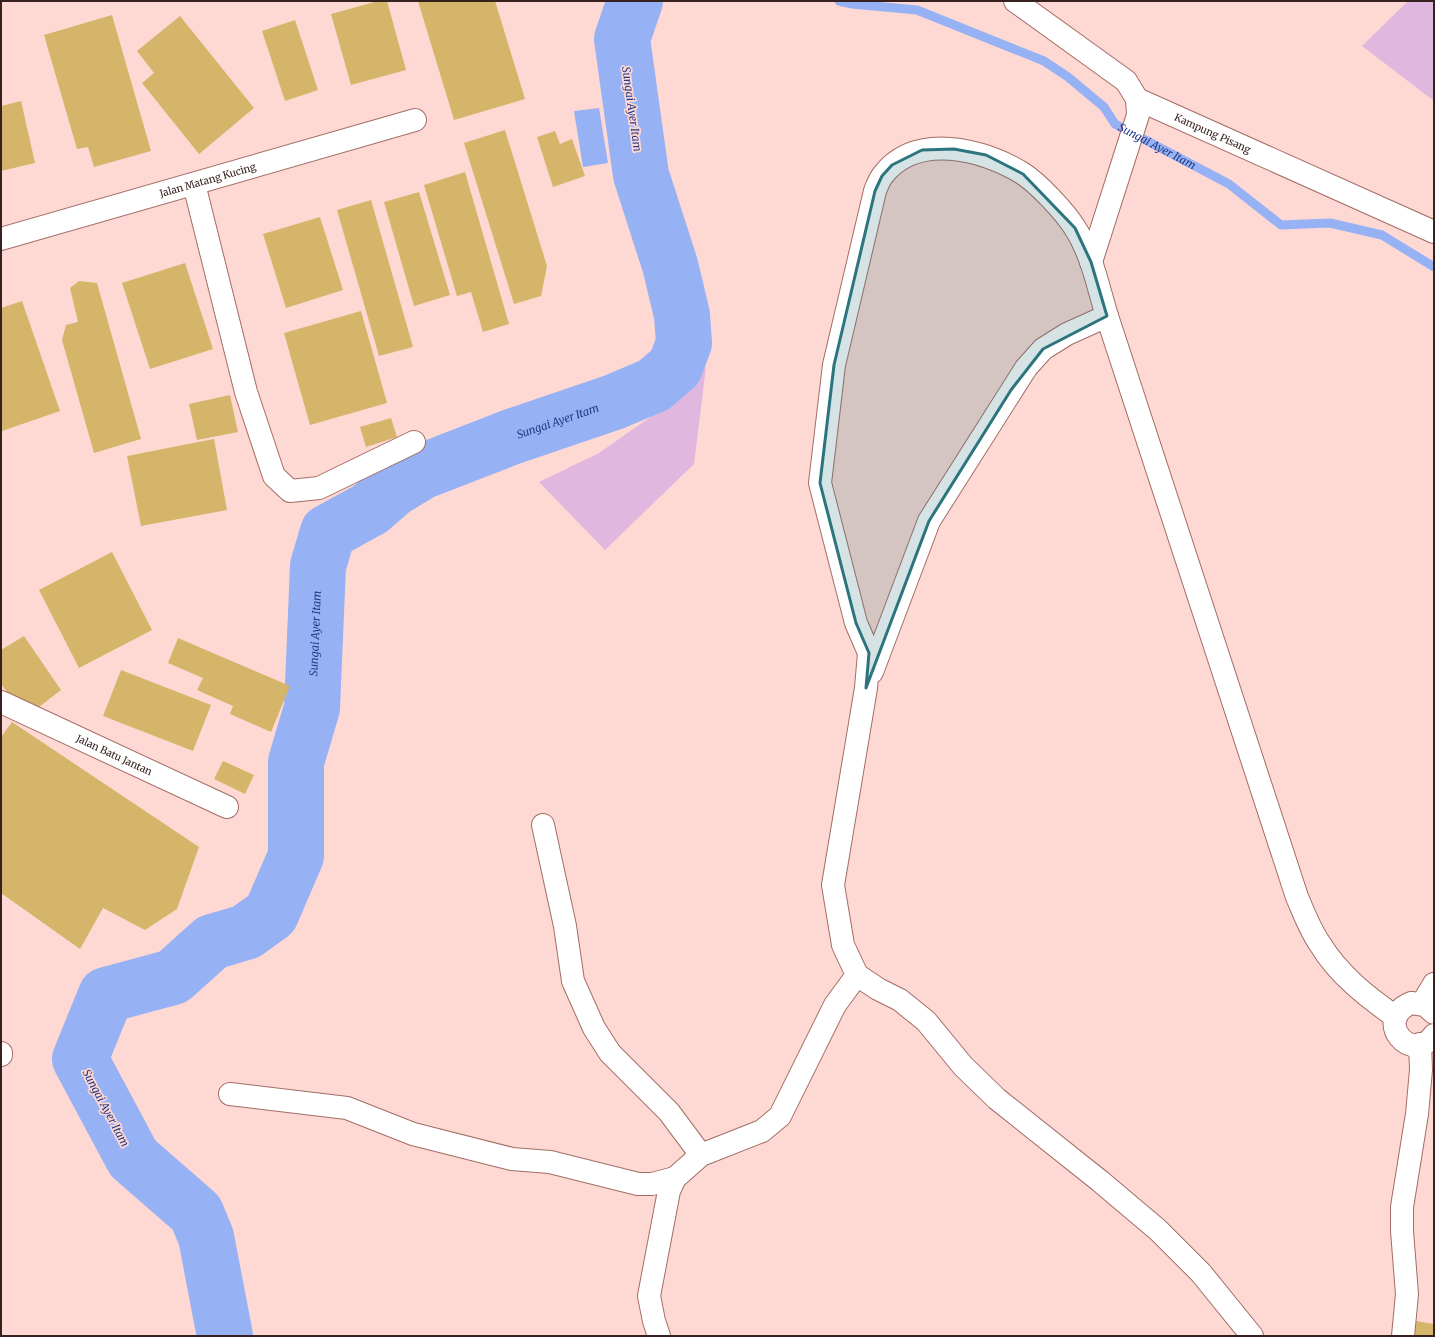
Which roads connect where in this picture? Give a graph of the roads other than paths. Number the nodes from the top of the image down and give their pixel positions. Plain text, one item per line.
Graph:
1 (1015, 1) edge
2 (1137, 99) junction
3 (415, 120) dead end
4 (194, 184) junction
5 (1434, 232) edge
6 (1, 239) edge
7 (1091, 262) junction
8 (1107, 316) junction
9 (414, 442) dead end
10 (866, 688) junction
11 (1, 702) edge
12 (227, 807) dead end
13 (543, 825) dead end
14 (857, 975) junction
15 (1434, 984) edge
16 (1428, 1008) edge
17 (1396, 1017) junction
18 (1427, 1040) edge
19 (230, 1094) dead end
20 (701, 1155) junction
21 (675, 1178) junction
22 (659, 1336) edge
23 (1252, 1336) edge
24 (1403, 1336) edge

1 - 2 street
2 - 5 street, Kampung Pisang
2 - 7 street
3 - 4 street, Jalan Matang Kucing
4 - 6 street, Jalan Matang Kucing
4 - 9 street
7 - 8 street
7 - 10 street
8 - 10 street
8 - 17 street
10 - 14 street
11 - 12 street, Jalan Batu Jantan
13 - 20 street
14 - 20 street
14 - 23 street
15 - 16 street
16 - 17 street
17 - 18 street
18 - 24 street
19 - 21 street
20 - 21 street
21 - 22 street

